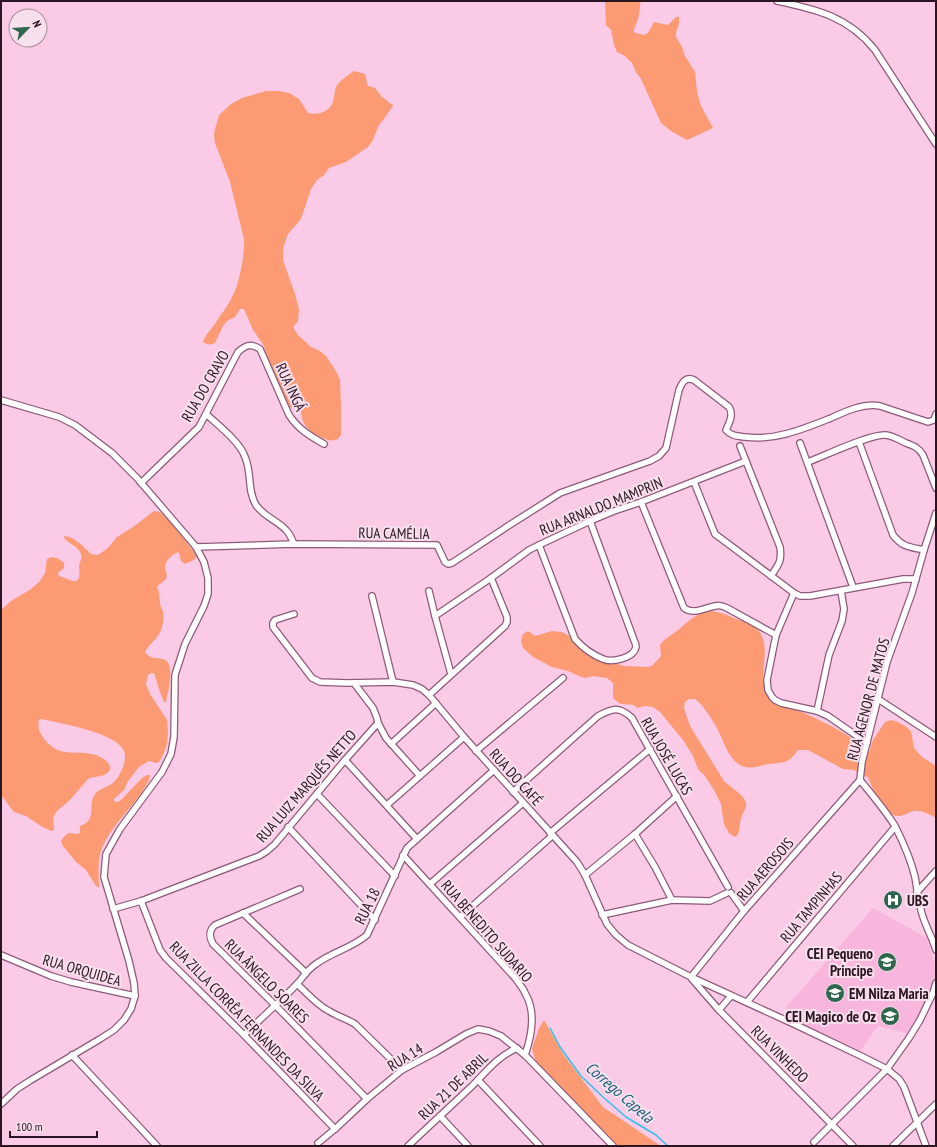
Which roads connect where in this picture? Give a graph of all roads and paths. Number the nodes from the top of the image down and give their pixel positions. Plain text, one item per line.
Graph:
1 (777, 1) edge
2 (936, 144) edge
3 (260, 349) joint
4 (1, 400) edge
5 (206, 414) junction
6 (936, 414) edge
7 (859, 442) junction
8 (800, 443) dead end
9 (324, 444) dead end
10 (740, 446) dead end
11 (746, 461) junction
12 (808, 462) junction
13 (694, 482) junction
14 (141, 483) junction
15 (936, 488) edge
16 (641, 502) junction
17 (936, 513) edge
18 (590, 521) junction
19 (294, 544) junction
20 (539, 545) junction
21 (196, 547) junction
22 (924, 550) junction
23 (771, 576) junction
24 (491, 578) junction
25 (916, 579) junction
26 (853, 587) junction
27 (429, 591) dead end
28 (841, 591) junction
29 (794, 593) junction
30 (372, 596) dead end
31 (294, 614) dead end
32 (435, 616) junction
33 (776, 635) junction
34 (451, 674) junction
35 (562, 678) dead end
36 (393, 682) junction
37 (354, 683) junction
38 (430, 695) junction
39 (878, 699) junction
40 (436, 703) junction
41 (817, 711) junction
42 (378, 723) junction
43 (464, 737) junction
44 (936, 737) edge
45 (867, 743) junction
46 (391, 744) junction
47 (650, 749) junction
48 (476, 751) junction
49 (344, 760) junction
50 (494, 770) junction
51 (420, 776) junction
52 (860, 780) junction
53 (514, 792) junction
54 (317, 794) junction
55 (677, 796) junction
56 (523, 803) junction
57 (387, 805) junction
58 (288, 827) junction
59 (895, 827) junction
60 (551, 834) junction
61 (635, 834) junction
62 (417, 839) junction
63 (403, 855) junction
64 (936, 871) edge
65 (585, 875) junction
66 (394, 876) junction
67 (430, 884) junction
68 (300, 889) dead end
69 (728, 891) junction
70 (917, 892) junction
71 (672, 900) junction
72 (141, 901) junction
73 (113, 909) junction
74 (744, 911) junction
75 (243, 913) junction
76 (602, 915) junction
77 (460, 917) junction
78 (375, 920) junction
79 (935, 941) edge
80 (936, 950) edge
81 (1, 955) edge
82 (306, 973) junction
83 (691, 977) junction
84 (936, 983) edge
85 (297, 984) junction
86 (134, 996) junction
87 (731, 996) junction
88 (747, 1002) junction
89 (275, 1005) junction
90 (719, 1010) junction
91 (244, 1035) junction
92 (517, 1048) junction
93 (72, 1055) junction
94 (525, 1055) junction
95 (887, 1069) junction
96 (402, 1070) junction
97 (478, 1080) junction
98 (367, 1099) junction
99 (1, 1104) edge
100 (936, 1104) edge
101 (440, 1116) junction
102 (918, 1122) junction
103 (831, 1123) junction
104 (335, 1129) junction
105 (814, 1142) dead end
106 (318, 1143) dead end
107 (157, 1146) edge
108 (408, 1146) edge
109 (468, 1146) edge
110 (540, 1146) edge
111 (612, 1146) edge
112 (853, 1146) edge
113 (893, 1146) edge
114 (926, 1146) edge

1 - 2 street
3 - 5 street, RUA DO CRAVO
3 - 9 street, RUA INGÁ
4 - 14 street
5 - 14 street, RUA DO CRAVO
5 - 19 street
6 - 19 street, RUA CAMÉLIA
7 - 12 street
7 - 15 street
7 - 22 street
8 - 12 street
10 - 11 street
11 - 13 street, RUA ARNALDO MAMPRIN
11 - 23 street
12 - 26 street
13 - 16 street, RUA ARNALDO MAMPRIN
13 - 23 street
14 - 21 street
16 - 18 street, RUA ARNALDO MAMPRIN
16 - 33 street
17 - 22 street, RUA AGENOR DE MATOS
18 - 20 street, RUA ARNALDO MAMPRIN
18 - 20 street
19 - 21 street, RUA CAMÉLIA
20 - 24 street, RUA ARNALDO MAMPRIN
21 - 73 street
22 - 25 street, RUA AGENOR DE MATOS
23 - 29 street
24 - 32 street, RUA ARNALDO MAMPRIN
24 - 34 street
25 - 26 street
25 - 39 street, RUA AGENOR DE MATOS
26 - 28 street
27 - 32 street
28 - 29 street
28 - 41 street
29 - 33 street
30 - 36 street
31 - 37 street, RUA DO CAFÉ
32 - 34 street
33 - 41 street
34 - 38 street
35 - 48 street
36 - 37 street, RUA DO CAFÉ
36 - 38 street, RUA DO CAFÉ
37 - 42 street
38 - 40 street, RUA DO CAFÉ
39 - 44 street
39 - 45 street, RUA AGENOR DE MATOS
40 - 43 street, RUA DO CAFÉ
40 - 46 street
41 - 45 street
42 - 46 street
42 - 49 street, RUA LUIZ MARQUÊS NETTO
43 - 48 street, RUA DO CAFÉ
43 - 51 street
45 - 52 street, RUA AGENOR DE MATOS
46 - 51 street
47 - 53 street, RUA JOSÉ LUCAS
47 - 55 street, RUA JOSÉ LUCAS
47 - 60 street
48 - 50 street, RUA DO CAFÉ
49 - 54 street, RUA LUIZ MARQUÊS NETTO
49 - 57 street
50 - 53 street, RUA DO CAFÉ
50 - 62 street, RUA 18
51 - 57 street
52 - 59 street, RUA AGENOR DE MATOS
52 - 74 street, RUA AEROSOIS
53 - 56 street, RUA DO CAFÉ
54 - 58 street, RUA LUIZ MARQUÊS NETTO
54 - 66 street
55 - 61 street
55 - 69 street, RUA JOSÉ LUCAS
56 - 60 street, RUA DO CAFÉ
56 - 67 street
57 - 62 street
58 - 72 street, RUA LUIZ MARQUÊS NETTO
58 - 78 street
59 - 70 street, RUA AGENOR DE MATOS
59 - 88 street, RUA TAMPINHAS
60 - 65 street, RUA DO CAFÉ
60 - 77 street
61 - 65 street
61 - 71 street
62 - 63 street, RUA 18
63 - 66 street, RUA 18
63 - 67 street, RUA BENEDITO SUDARIO
64 - 70 street
65 - 76 street, RUA DO CAFÉ
66 - 78 street, RUA 18
67 - 77 street, RUA BENEDITO SUDARIO
68 - 75 street, RUA ÂNGELO SOARES
69 - 71 street
69 - 74 street, RUA JOSÉ LUCAS
70 - 79 street, RUA AGENOR DE MATOS
71 - 76 street
72 - 73 street, RUA LUIZ MARQUÊS NETTO
72 - 91 street, RUA ZILLA CORRÊA FERNANDES DA SILVA
73 - 86 street
74 - 83 street, RUA AEROSOIS
75 - 82 street
75 - 89 street, RUA ÂNGELO SOARES
76 - 83 street, RUA DO CAFÉ
77 - 94 street, RUA BENEDITO SUDARIO
78 - 82 street, RUA 18
79 - 80 street, RUA AGENOR DE MATOS
81 - 86 street, RUA ORQUIDEA
82 - 85 street, RUA 18
83 - 87 street, RUA DO CAFÉ
83 - 90 street, RUA VINHEDO
84 - 95 street
85 - 89 street, RUA 18
85 - 96 street
86 - 93 street
87 - 88 street, RUA DO CAFÉ
87 - 90 street
88 - 95 street, RUA DO CAFÉ
89 - 91 street, RUA 18
89 - 98 street, RUA ÂNGELO SOARES
90 - 103 street, RUA VINHEDO
91 - 104 street, RUA ZILLA CORRÊA FERNANDES DA SILVA
92 - 94 street, RUA 14
92 - 96 street, RUA 14
92 - 97 street, RUA 21 DE ABRIL
93 - 99 street
93 - 107 street
94 - 111 street, RUA 14
95 - 102 street, RUA DO CAFÉ
95 - 103 street
96 - 98 street, RUA 14
97 - 101 street, RUA 21 DE ABRIL
97 - 110 street
98 - 104 street, RUA 14
100 - 102 street
101 - 108 street, RUA 21 DE ABRIL
101 - 109 street
102 - 113 street
102 - 114 street, RUA DO CAFÉ
103 - 105 street
103 - 112 street, RUA VINHEDO
104 - 106 street, RUA 14

